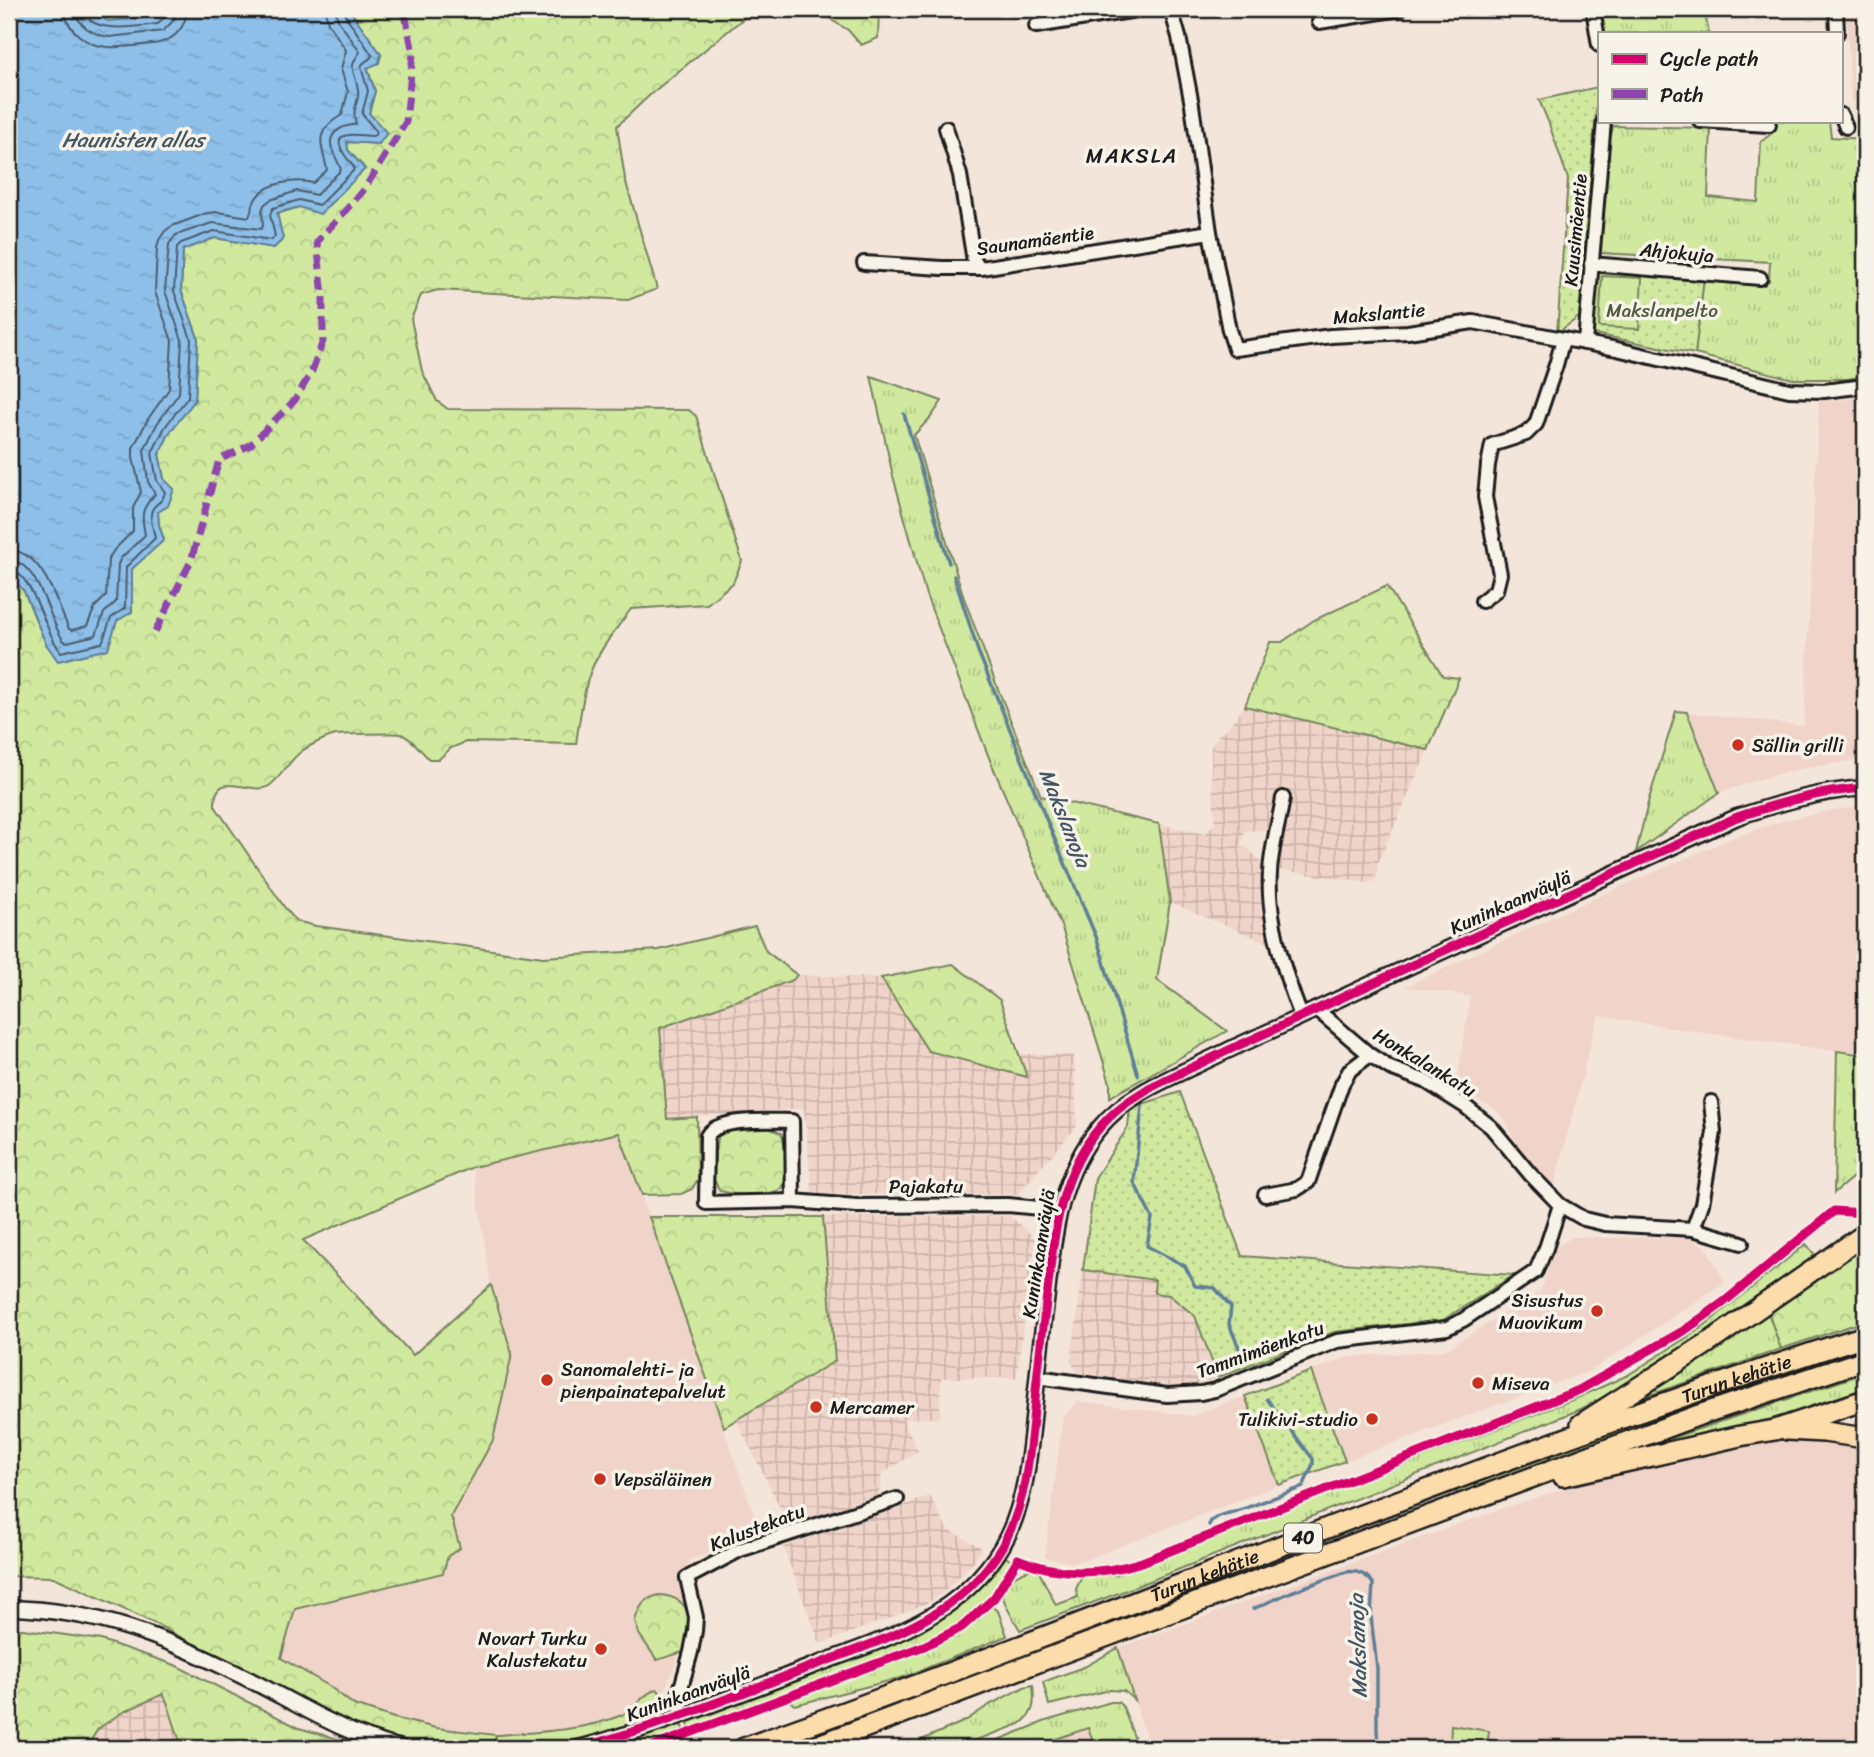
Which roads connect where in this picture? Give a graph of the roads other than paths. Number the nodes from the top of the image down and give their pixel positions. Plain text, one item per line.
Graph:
1 (1143, 9) edge
2 (1171, 9) edge
3 (1400, 9) edge
4 (1593, 9) edge
5 (1836, 9) edge
6 (1319, 22) dead end
7 (1036, 26) dead end
8 (1837, 32) edge
9 (1598, 40) edge
10 (1604, 122) edge
11 (1717, 122) edge
12 (1769, 125) dead end
13 (946, 128) dead end
14 (1210, 232) junction
15 (864, 263) dead end
16 (1591, 264) junction
17 (981, 268) junction
18 (1760, 278) dead end
19 (1563, 339) junction
20 (1584, 343) junction
21 (1865, 386) edge
22 (1482, 601) dead end
23 (1865, 788) edge
24 (1283, 798) dead end
25 (1316, 1009) junction
26 (1301, 1016) junction
27 (1370, 1055) junction
28 (1711, 1102) dead end
29 (1265, 1195) dead end
30 (793, 1201) junction
31 (1560, 1205) junction
32 (1059, 1210) junction
33 (1693, 1229) junction
34 (1865, 1234) edge
35 (1742, 1243) dead end
36 (1865, 1336) edge
37 (1865, 1360) edge
38 (1037, 1377) junction
39 (1865, 1400) edge
40 (1775, 1430) junction
41 (1865, 1438) edge
42 (1549, 1444) junction
43 (1497, 1490) junction
44 (897, 1499) dead end
45 (9, 1608) edge
46 (681, 1714) junction
47 (402, 1748) edge
48 (579, 1748) edge
49 (744, 1748) edge
50 (811, 1748) edge

1 - 7 street
2 - 14 street, Makslantie
3 - 6 street
4 - 9 street
5 - 8 street
10 - 16 street, Kuusimäentie
11 - 12 street
13 - 17 street
14 - 17 street, Saunamäentie
14 - 19 street, Makslantie
15 - 17 street, Saunamäentie
16 - 18 street, Ahjokuja
16 - 20 street, Kuusimäentie
19 - 20 street, Makslantie
19 - 22 street
20 - 21 street, Makslantie
23 - 25 street, Kuninkaanväylä
24 - 26 street
25 - 26 street, Kuninkaanväylä
25 - 27 street, Honkalankatu
26 - 32 street, Kuninkaanväylä
27 - 29 street
27 - 31 street, Honkalankatu
28 - 33 street
30 - 30 street, Pajakatu
30 - 32 street, Pajakatu
31 - 33 street, Honkalankatu
31 - 38 street, Tammimäenkatu
32 - 38 street, Kuninkaanväylä
33 - 35 street, Honkalankatu
34 - 42 highway
36 - 42 highway, Turun kehätie / 40
37 - 43 highway, Turun kehätie / 40
38 - 46 street, Kuninkaanväylä
39 - 40 highway
40 - 41 highway
40 - 43 highway
42 - 49 highway, Turun kehätie / 40
43 - 50 highway, Turun kehätie / 40
44 - 46 street, Kalustekatu
45 - 47 street
46 - 48 street, Kuninkaanväylä

